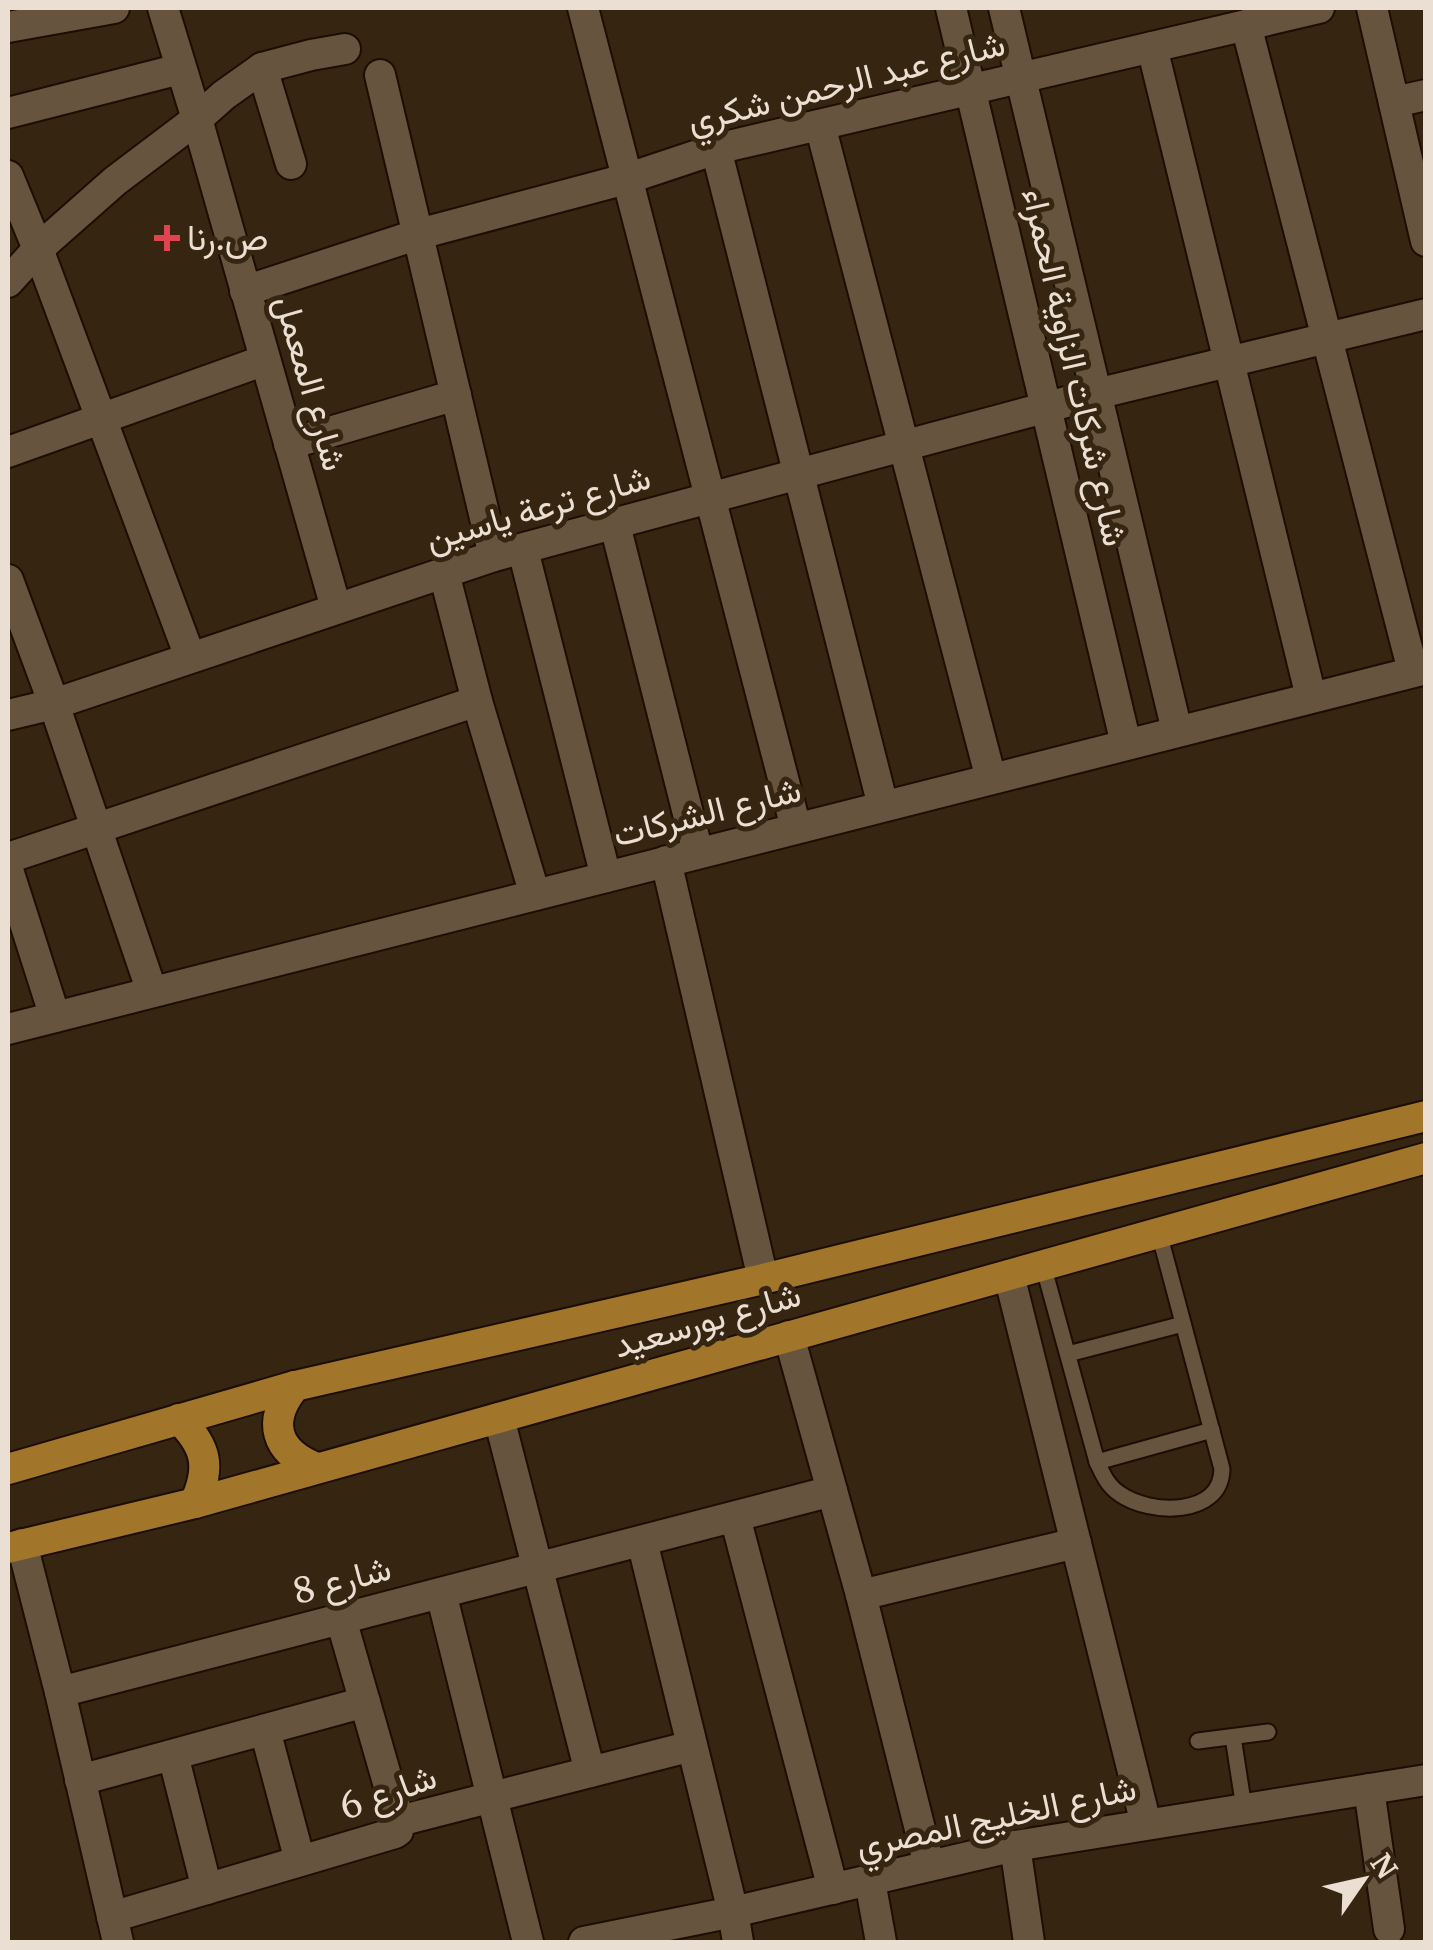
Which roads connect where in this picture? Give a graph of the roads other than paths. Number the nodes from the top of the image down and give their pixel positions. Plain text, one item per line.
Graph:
1 (114, 8) edge
2 (162, 8) edge
3 (583, 8) edge
4 (951, 8) edge
5 (1004, 8) edge
6 (1318, 8) edge
7 (1372, 8) edge
8 (1246, 25) junction
9 (8, 27) edge
10 (1152, 47) junction
11 (345, 50) dead end
12 (262, 68) junction
13 (180, 69) junction
14 (380, 75) dead end
15 (1020, 78) junction
16 (970, 89) junction
17 (1426, 95) edge
18 (1394, 102) junction
19 (8, 113) edge
20 (198, 119) junction
21 (820, 124) junction
22 (716, 148) junction
23 (291, 164) dead end
24 (8, 176) edge
25 (626, 178) junction
26 (1422, 205) edge
27 (419, 234) junction
28 (1426, 241) edge
29 (38, 249) junction
30 (8, 282) edge
31 (245, 290) junction
32 (1426, 314) edge
33 (1327, 338) junction
34 (265, 360) junction
35 (1229, 362) junction
36 (1096, 394) junction
37 (456, 395) junction
38 (1047, 408) junction
39 (100, 418) junction
40 (289, 444) junction
41 (904, 446) junction
42 (8, 452) edge
43 (799, 474) junction
44 (710, 498) junction
45 (615, 526) junction
46 (508, 553) junction
47 (444, 573) junction
48 (8, 586) edge
49 (336, 608) junction
50 (190, 657) junction
51 (1419, 670) edge
52 (1311, 697) junction
53 (478, 700) junction
54 (54, 704) junction
55 (8, 715) edge
56 (1177, 731) junction
57 (1126, 744) junction
58 (991, 778) junction
59 (883, 806) junction
60 (96, 828) junction
61 (796, 828) junction
62 (698, 853) junction
63 (8, 858) edge
64 (666, 861) junction
65 (8, 870) edge
66 (606, 877) junction
67 (535, 895) junction
68 (152, 992) junction
69 (55, 1017) junction
70 (8, 1029) edge
71 (1426, 1116) edge
72 (1426, 1158) edge
73 (1159, 1232) junction
74 (1043, 1265) junction
75 (1009, 1274) junction
76 (762, 1279) junction
77 (1183, 1324) junction
78 (790, 1336) junction
79 (1068, 1354) junction
80 (294, 1386) junction
81 (500, 1418) junction
82 (179, 1419) junction
83 (1212, 1430) junction
84 (1097, 1462) junction
85 (317, 1468) junction
86 (8, 1469) edge
87 (832, 1491) junction
88 (194, 1503) junction
89 (735, 1517) junction
90 (642, 1541) junction
91 (1076, 1543) junction
92 (15, 1546) edge
93 (538, 1568) junction
94 (441, 1593) junction
95 (861, 1595) junction
96 (341, 1619) junction
97 (60, 1692) junction
98 (364, 1702) junction
99 (266, 1730) junction
100 (1268, 1732) dead end
101 (1233, 1736) junction
102 (1198, 1741) dead end
103 (692, 1746) junction
104 (172, 1755) junction
105 (590, 1772) junction
106 (80, 1780) junction
107 (1426, 1780) edge
108 (1369, 1788) junction
109 (491, 1797) junction
110 (1244, 1808) junction
111 (399, 1821) junction
112 (1146, 1824) junction
113 (1015, 1846) junction
114 (300, 1861) junction
115 (929, 1865) junction
116 (870, 1880) junction
117 (208, 1888) junction
118 (834, 1889) junction
119 (733, 1912) junction
120 (1389, 1929) dead end
121 (115, 1930) edge
122 (528, 1942) edge
123 (585, 1942) edge
124 (738, 1942) edge
125 (881, 1942) edge
126 (1028, 1942) edge

1 - 9 street
2 - 13 street, شارع المعمل
3 - 25 street
4 - 16 street, شارع شركات الزاوية الحمراء
5 - 15 street, شارع شركات الزاوية الحمراء
6 - 8 street, شارع عبد الرحمن شكري
7 - 18 street
8 - 10 street, شارع عبد الرحمن شكري
8 - 33 street
10 - 15 street, شارع عبد الرحمن شكري
10 - 35 street
11 - 12 street
12 - 20 street
12 - 23 street
13 - 19 street
13 - 20 street, شارع المعمل
14 - 27 street
15 - 16 street, شارع عبد الرحمن شكري
15 - 36 street, شارع شركات الزاوية الحمراء
16 - 21 street, شارع عبد الرحمن شكري
16 - 38 street, شارع شركات الزاوية الحمراء
17 - 18 street
18 - 26 street
20 - 29 street
20 - 31 street, شارع المعمل
21 - 22 street, شارع عبد الرحمن شكري
21 - 41 street
22 - 25 street, شارع عبد الرحمن شكري
22 - 43 street
24 - 29 street
25 - 27 street, شارع عبد الرحمن شكري
25 - 44 street
26 - 28 street
27 - 31 street, شارع عبد الرحمن شكري
27 - 37 street
29 - 30 street
29 - 39 street
31 - 34 street, شارع المعمل
32 - 33 street, شارع ترعة ياسين
33 - 35 street, شارع ترعة ياسين
33 - 51 street
34 - 39 street
34 - 40 street, شارع المعمل
35 - 36 street, شارع ترعة ياسين
35 - 52 street
36 - 38 street, شارع ترعة ياسين
36 - 56 street, شارع شركات الزاوية الحمراء
37 - 40 street
37 - 46 street
38 - 41 street, شارع ترعة ياسين
38 - 57 street, شارع شركات الزاوية الحمراء
39 - 42 street
39 - 50 street
40 - 49 street, شارع المعمل
41 - 43 street, شارع ترعة ياسين
41 - 58 street
43 - 44 street, شارع ترعة ياسين
43 - 59 street
44 - 45 street, شارع ترعة ياسين
44 - 61 street
45 - 46 street, شارع ترعة ياسين
45 - 62 street
46 - 47 street, شارع ترعة ياسين
46 - 66 street
47 - 49 street, شارع ترعة ياسين
47 - 53 street
48 - 54 street
49 - 50 street, شارع ترعة ياسين
50 - 54 street, شارع ترعة ياسين
51 - 52 street, شارع الشركات
52 - 56 street, شارع الشركات
53 - 60 street
53 - 67 street
54 - 55 street, شارع ترعة ياسين
54 - 60 street
56 - 57 street, شارع الشركات
57 - 58 street, شارع الشركات
58 - 59 street, شارع الشركات
59 - 61 street, شارع الشركات
60 - 63 street
60 - 68 street
61 - 62 street, شارع الشركات
62 - 64 street, شارع الشركات
64 - 66 street, شارع الشركات
64 - 76 street
65 - 69 street
66 - 67 street, شارع الشركات
67 - 68 street, شارع الشركات
68 - 69 street, شارع الشركات
69 - 70 street, شارع الشركات
71 - 76 main road, شارع بورسعيد
72 - 73 main road, شارع بورسعيد
73 - 74 main road, شارع بورسعيد
73 - 77 lane
74 - 75 main road, شارع بورسعيد
74 - 79 lane
75 - 78 main road, شارع بورسعيد
75 - 91 street
76 - 80 main road, شارع بورسعيد
77 - 79 lane
77 - 83 lane
78 - 81 main road, شارع بورسعيد
78 - 87 street
79 - 84 lane
80 - 82 main road, شارع بورسعيد
80 - 85 main road
81 - 85 main road, شارع بورسعيد
81 - 93 street
82 - 86 main road, شارع بورسعيد
82 - 88 main road
83 - 84 lane
83 - 84 lane
85 - 88 main road, شارع بورسعيد
87 - 89 street, شارع 8
87 - 95 street
88 - 92 main road, شارع بورسعيد
89 - 90 street, شارع 8
89 - 118 street
90 - 93 street, شارع 8
90 - 103 street
91 - 95 street
91 - 112 street
92 - 97 street
93 - 94 street, شارع 8
93 - 105 street
94 - 96 street, شارع 8
94 - 109 street
95 - 115 street
96 - 97 street, شارع 8
96 - 98 street
97 - 106 street
98 - 99 street
98 - 111 street
99 - 104 street
99 - 114 street
100 - 101 lane
101 - 102 lane
101 - 110 lane
103 - 105 street, شارع 6
103 - 119 street
104 - 106 street
104 - 117 street
105 - 109 street, شارع 6
106 - 121 street
107 - 108 street, شارع الخليج المصري
108 - 110 street, شارع الخليج المصري
108 - 120 street
109 - 111 street, شارع 6
109 - 122 street
110 - 112 street, شارع الخليج المصري
111 - 114 street, شارع 6
112 - 113 street, شارع الخليج المصري
113 - 115 street, شارع الخليج المصري
113 - 126 street
114 - 117 street, شارع 6
115 - 116 street, شارع الخليج المصري
116 - 118 street, شارع الخليج المصري
116 - 125 street
117 - 121 street, شارع 6
118 - 119 street, شارع الخليج المصري
119 - 123 street, شارع الخليج المصري
119 - 124 street

